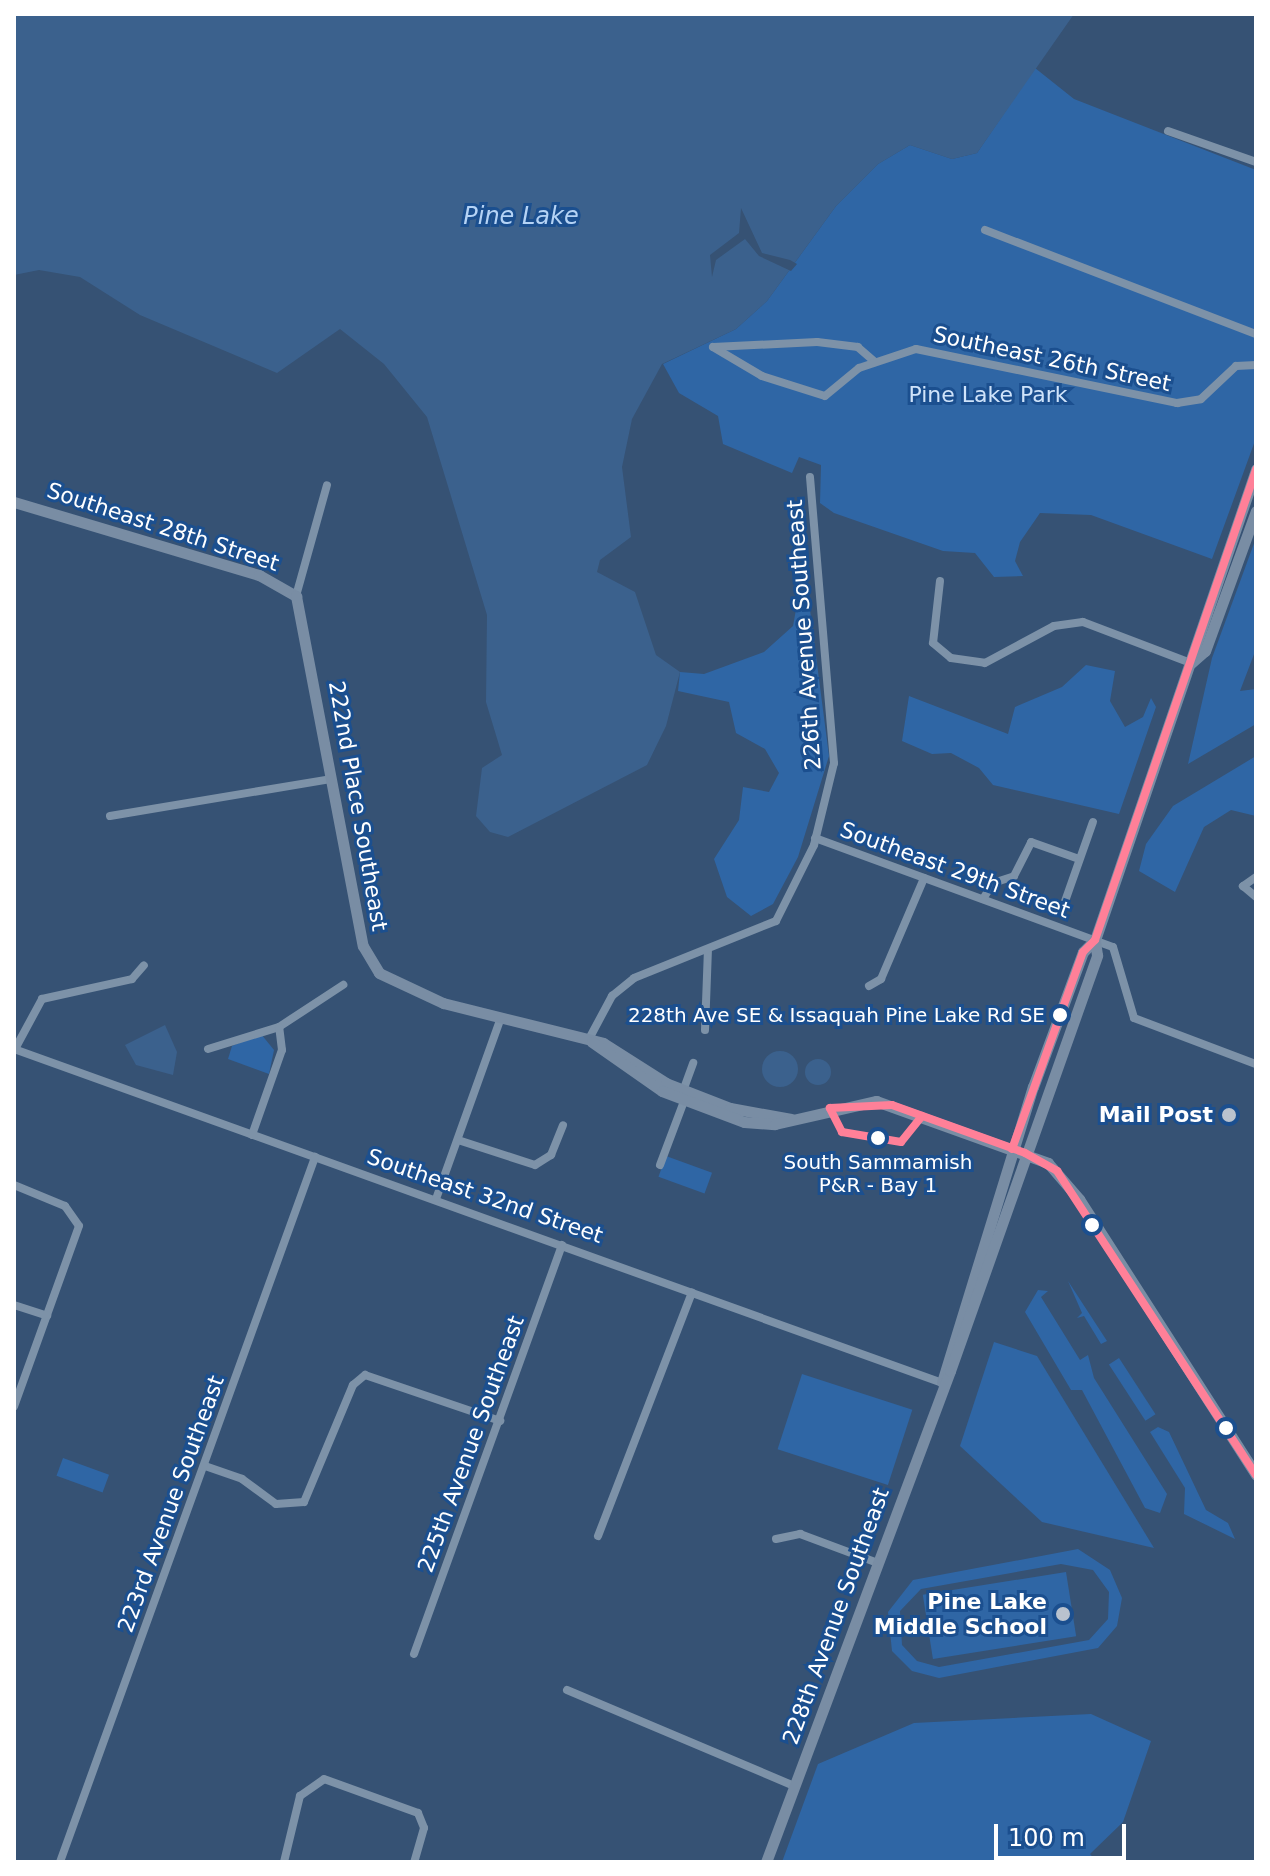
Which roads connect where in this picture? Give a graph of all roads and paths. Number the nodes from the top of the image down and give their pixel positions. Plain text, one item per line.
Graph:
1 (1168, 131) dead end
2 (1256, 162) edge
3 (985, 230) dead end
4 (1256, 334) edge
5 (875, 362) junction
6 (1256, 365) edge
7 (1256, 469) edge
8 (810, 477) dead end
9 (327, 485) dead end
10 (14, 502) edge
11 (1256, 511) edge
12 (1222, 563) junction
13 (1235, 569) junction
14 (940, 581) dead end
15 (296, 596) junction
16 (1191, 663) junction
17 (332, 779) junction
18 (110, 816) dead end
19 (1093, 822) dead end
20 (815, 838) junction
21 (1079, 859) junction
22 (1256, 877) edge
23 (924, 878) junction
24 (1256, 897) edge
25 (983, 899) junction
26 (1063, 907) dead end
27 (1095, 940) junction
28 (708, 950) junction
29 (144, 965) dead end
30 (343, 985) dead end
31 (869, 986) dead end
32 (500, 1020) junction
33 (279, 1027) junction
34 (705, 1030) dead end
35 (589, 1039) junction
36 (14, 1049) edge
37 (208, 1049) dead end
38 (693, 1063) dead end
39 (1256, 1064) edge
40 (684, 1096) junction
41 (563, 1125) dead end
42 (252, 1135) junction
43 (458, 1140) junction
44 (1012, 1149) junction
45 (1025, 1153) junction
46 (315, 1157) junction
47 (660, 1165) dead end
48 (14, 1185) edge
49 (436, 1199) junction
50 (562, 1245) junction
51 (692, 1292) junction
52 (14, 1305) edge
53 (47, 1316) junction
54 (942, 1383) junction
55 (14, 1407) edge
56 (500, 1421) junction
57 (205, 1466) junction
58 (1256, 1475) edge
59 (598, 1536) dead end
60 (776, 1539) dead end
61 (878, 1563) junction
62 (414, 1654) dead end
63 (567, 1690) dead end
64 (794, 1786) junction
65 (60, 1862) edge
66 (284, 1862) edge
67 (414, 1862) edge
68 (766, 1862) edge

1 - 2 street
3 - 4 street
5 - 5 street, Southeast 26th Street
5 - 6 street, Southeast 26th Street
7 - 12 main road, 228th Avenue Southeast
8 - 20 street, 226th Avenue Southeast
9 - 15 street
10 - 15 main road, Southeast 28th Street
11 - 13 main road, 228th Avenue Southeast
12 - 13 main road
12 - 16 main road, 228th Avenue Southeast
13 - 16 main road, 228th Avenue Southeast
14 - 16 street
15 - 17 main road, 222nd Place Southeast
16 - 27 main road, 228th Avenue Southeast
17 - 18 street
17 - 32 main road, 222nd Place Southeast
19 - 21 street
20 - 23 street, Southeast 29th Street
20 - 28 street, 226th Avenue Southeast
21 - 25 street
21 - 26 street
22 - 24 street
23 - 25 street, Southeast 29th Street
23 - 31 street
25 - 27 street, Southeast 29th Street
27 - 39 street, Southeast 29th Street
27 - 44 main road, 228th Avenue Southeast
27 - 45 main road, 228th Avenue Southeast
28 - 34 street
28 - 35 street
29 - 36 street
30 - 33 street
32 - 35 main road, 222nd Place Southeast
32 - 43 street
33 - 37 street
33 - 42 street
35 - 40 main road
36 - 42 street, Southeast 32nd Street
38 - 40 street
40 - 44 main road
40 - 47 street
41 - 43 street
42 - 46 street, Southeast 32nd Street
43 - 49 street
44 - 45 main road
44 - 54 main road, 228th Avenue Southeast
45 - 54 main road, 228th Avenue Southeast
45 - 58 main road
46 - 49 street, Southeast 32nd Street
46 - 57 street, 223rd Avenue Southeast
48 - 53 street
49 - 50 street, Southeast 32nd Street
50 - 51 street, Southeast 32nd Street
50 - 56 street, 225th Avenue Southeast
51 - 54 street, Southeast 32nd Street
51 - 59 street
52 - 53 street
53 - 55 street
54 - 61 main road, 228th Avenue Southeast
56 - 57 street
56 - 62 street, 225th Avenue Southeast
57 - 65 street, 223rd Avenue Southeast
60 - 61 street
61 - 64 main road, 228th Avenue Southeast
63 - 64 street
64 - 68 main road, 228th Avenue Southeast
66 - 67 street

